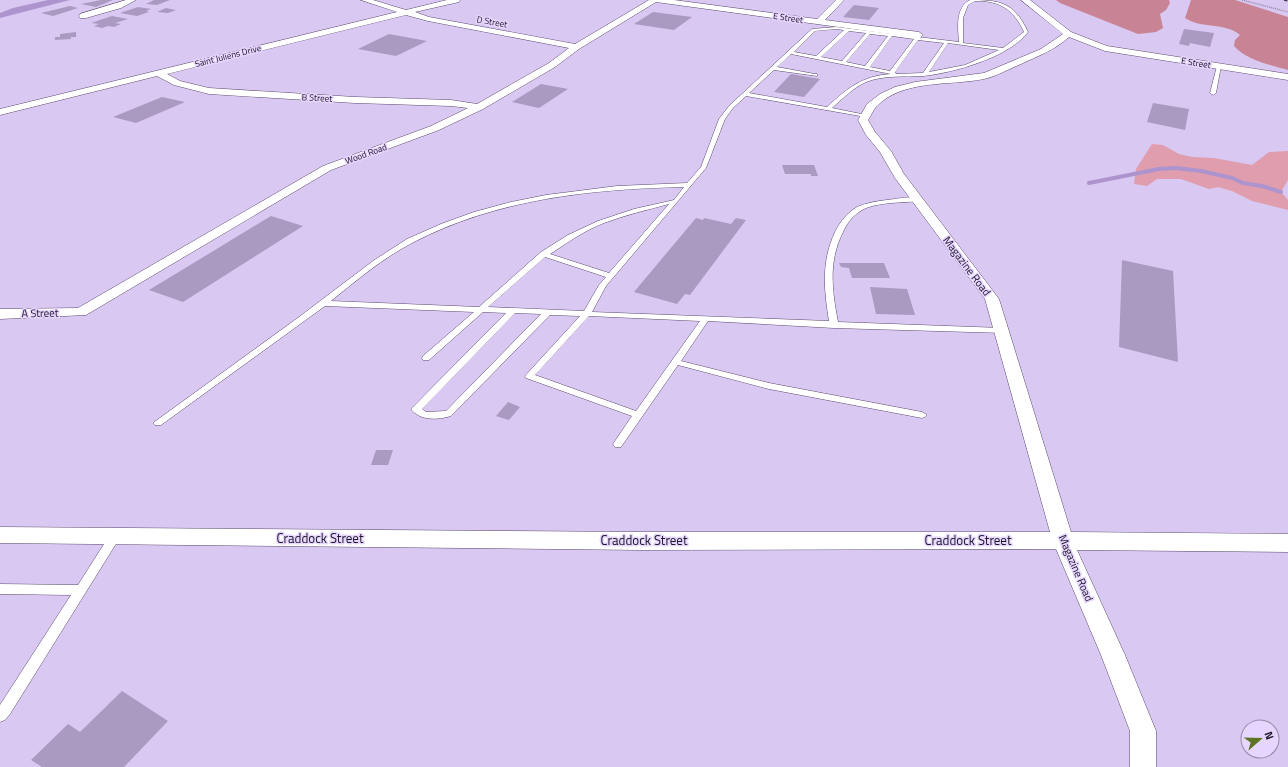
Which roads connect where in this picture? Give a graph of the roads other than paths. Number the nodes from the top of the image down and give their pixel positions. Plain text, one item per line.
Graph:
1 (132, 0) edge
2 (365, 0) edge
3 (456, 0) edge
4 (654, 0) edge
5 (657, 0) edge
6 (840, 0) edge
7 (1025, 0) edge
8 (405, 12) junction
9 (83, 16) dead end
10 (819, 22) junction
11 (847, 30) junction
12 (869, 32) junction
13 (892, 35) junction
14 (918, 36) junction
15 (947, 42) junction
16 (1066, 43) junction
17 (961, 44) junction
18 (576, 47) junction
19 (1104, 48) junction
20 (1004, 49) junction
21 (790, 52) junction
22 (817, 58) junction
23 (843, 63) junction
24 (1219, 66) junction
25 (867, 67) junction
26 (773, 68) junction
27 (892, 72) junction
28 (158, 73) junction
29 (925, 74) junction
30 (815, 75) dead end
31 (906, 75) junction
32 (1288, 77) edge
33 (1213, 93) dead end
34 (744, 94) junction
35 (479, 107) junction
36 (828, 109) junction
37 (0, 112) edge
38 (864, 116) junction
39 (689, 185) junction
40 (918, 199) junction
41 (676, 201) junction
42 (544, 254) junction
43 (610, 276) junction
44 (322, 303) junction
45 (480, 310) junction
46 (81, 312) joint
47 (512, 312) junction
48 (547, 313) junction
49 (0, 314) edge
50 (586, 315) junction
51 (704, 320) junction
52 (834, 325) junction
53 (1002, 331) junction
54 (426, 358) dead end
55 (675, 362) junction
56 (638, 415) junction
57 (922, 415) dead end
58 (158, 423) dead end
59 (618, 444) dead end
60 (0, 535) edge
61 (115, 536) junction
62 (1063, 541) junction
63 (1288, 543) edge
64 (0, 589) edge
65 (81, 590) junction
66 (0, 715) edge
67 (1143, 767) edge

1 - 9 street
2 - 8 street, D Street
3 - 8 street, Saint Juliens Drive
4 - 18 street, Wood Road
5 - 10 street, E Street
6 - 10 street
7 - 16 street
8 - 18 street, D Street
8 - 28 street, Saint Juliens Drive
10 - 14 street, E Street
11 - 12 lane
11 - 21 lane
11 - 22 lane
12 - 13 lane
12 - 23 lane
13 - 14 lane
13 - 25 lane
14 - 15 lane
14 - 27 lane
15 - 17 lane
15 - 29 lane
16 - 19 street, E Street
16 - 19 street, E Street
16 - 38 street
17 - 20 lane
17 - 20 lane
18 - 35 street, Wood Road
19 - 24 street, E Street
20 - 29 lane
21 - 22 lane
21 - 26 lane
22 - 23 lane
23 - 25 lane
24 - 32 street, E Street
24 - 33 lane
25 - 27 lane
26 - 30 lane
26 - 34 lane
27 - 31 lane
28 - 35 street, B Street
28 - 37 street, Saint Juliens Drive
29 - 31 lane
31 - 36 lane
34 - 36 lane
34 - 39 lane
35 - 46 street, Wood Road
36 - 38 lane
38 - 40 street, Magazine Road
39 - 41 lane
39 - 44 lane
40 - 52 lane
40 - 53 street, Magazine Road
41 - 42 lane
41 - 43 lane
42 - 43 lane
42 - 45 lane
43 - 50 lane
44 - 45 lane
44 - 58 lane
45 - 47 lane
45 - 54 lane
46 - 49 street, A Street
47 - 48 lane
47 - 48 lane
48 - 50 lane
50 - 51 lane
50 - 56 lane
51 - 52 lane
51 - 55 lane
52 - 53 lane
53 - 62 street, Magazine Road
55 - 56 lane
55 - 57 lane
56 - 59 lane
60 - 61 street, Craddock Street
61 - 62 street, Craddock Street
61 - 65 lane
62 - 63 street, Craddock Street
62 - 67 street, Magazine Road
64 - 65 lane
65 - 66 lane

